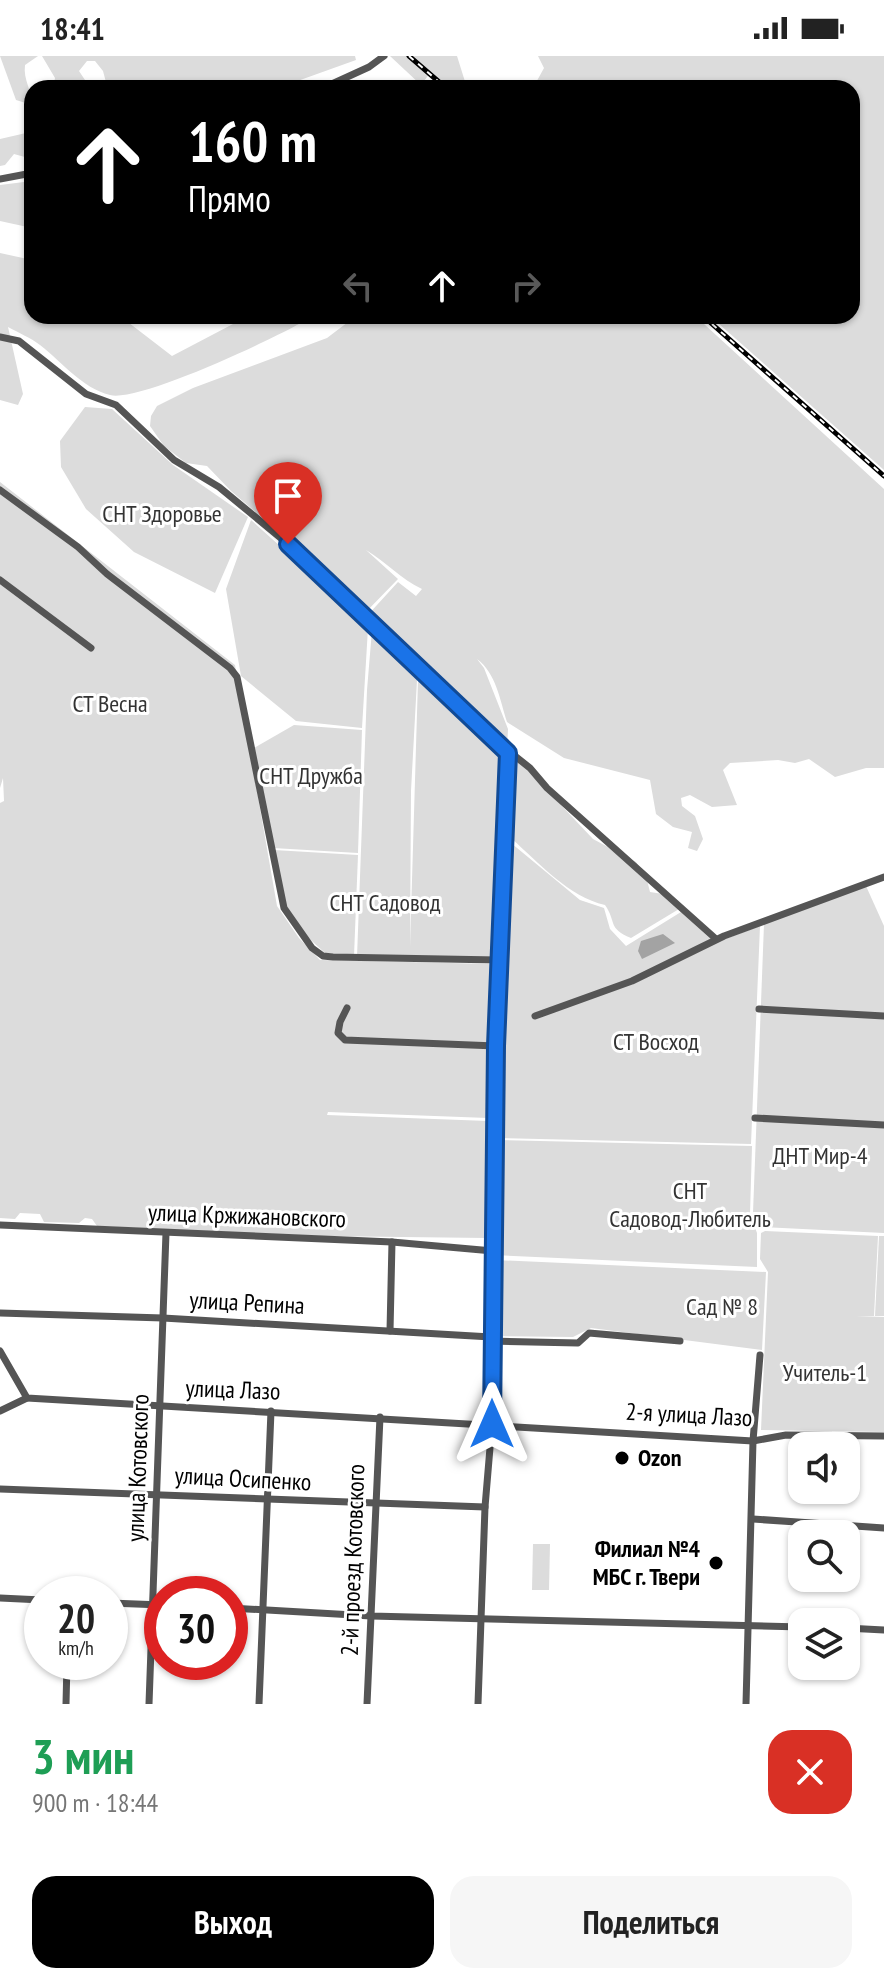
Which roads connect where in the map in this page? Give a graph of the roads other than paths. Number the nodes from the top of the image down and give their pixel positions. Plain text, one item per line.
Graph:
1 (384, 56) edge
2 (341, 80) edge
3 (24, 174) edge
4 (0, 179) edge
5 (0, 337) edge
6 (0, 490) edge
7 (0, 580) edge
8 (91, 648) dead end
9 (508, 753) junction
10 (884, 877) edge
11 (716, 939) junction
12 (498, 960) junction
13 (347, 1008) dead end
14 (759, 1009) dead end
15 (535, 1016) dead end
16 (884, 1016) edge
17 (496, 1046) junction
18 (755, 1118) dead end
19 (884, 1125) edge
20 (0, 1225) edge
21 (166, 1233) junction
22 (392, 1242) junction
23 (493, 1251) junction
24 (0, 1313) edge
25 (163, 1318) junction
26 (390, 1331) junction
27 (491, 1339) junction
28 (680, 1341) dead end
29 (0, 1351) edge
30 (760, 1355) dead end
31 (27, 1398) junction
32 (160, 1407) junction
33 (0, 1411) edge
34 (271, 1411) junction
35 (380, 1417) junction
36 (492, 1424) junction
37 (884, 1436) edge
38 (753, 1441) junction
39 (0, 1489) edge
40 (156, 1495) junction
41 (267, 1500) junction
42 (376, 1505) junction
43 (485, 1507) junction
44 (753, 1519) junction
45 (884, 1528) edge
46 (153, 1576) edge
47 (0, 1598) edge
48 (24, 1599) edge
49 (248, 1609) edge
50 (264, 1609) junction
51 (371, 1616) junction
52 (479, 1618) junction
53 (749, 1626) junction
54 (788, 1627) edge
55 (860, 1629) edge
56 (884, 1630) edge
57 (67, 1680) edge
58 (150, 1680) edge
59 (66, 1704) edge
60 (149, 1704) edge
61 (259, 1704) edge
62 (367, 1704) edge
63 (478, 1704) edge
64 (746, 1704) edge

1 - 2 street
3 - 4 street
5 - 9 street
6 - 12 street
7 - 8 street
9 - 11 street
9 - 12 street
10 - 11 street
11 - 15 street
12 - 17 street
13 - 17 street
14 - 16 street
17 - 23 street
18 - 19 street
20 - 21 street, улица Кржижановского
21 - 22 street, улица Кржижановского
21 - 25 street, улица Котовского
22 - 23 street, улица Кржижановского
22 - 26 street
23 - 27 street
24 - 25 street, улица Репина
25 - 26 street, улица Репина
25 - 32 street, улица Котовского
26 - 27 street, улица Репина
27 - 28 street, улица Репина
27 - 36 street
29 - 31 street
30 - 38 street
31 - 32 street, улица Лазо
31 - 33 street
32 - 34 street, улица Лазо
32 - 40 street, улица Котовского
34 - 35 street, улица Лазо
34 - 41 street
35 - 36 street, улица Лазо
35 - 42 street, 2-й проезд Котовского
36 - 38 street, 2-я улица Лазо
36 - 43 street
37 - 38 street, 2-я улица Лазо
38 - 44 street
39 - 40 street, улица Осипенко
40 - 41 street, улица Осипенко
40 - 46 street, улица Котовского
41 - 42 street, улица Осипенко
41 - 50 street
42 - 43 street, улица Осипенко
42 - 51 street, 2-й проезд Котовского
43 - 52 street
44 - 45 street
44 - 53 street
47 - 48 street
49 - 50 street
50 - 51 street
50 - 61 street
51 - 52 street
51 - 62 street, 2-й проезд Котовского
52 - 53 street
52 - 63 street
53 - 54 street
53 - 64 street
55 - 56 street
57 - 59 street
58 - 60 street, улица Котовского

